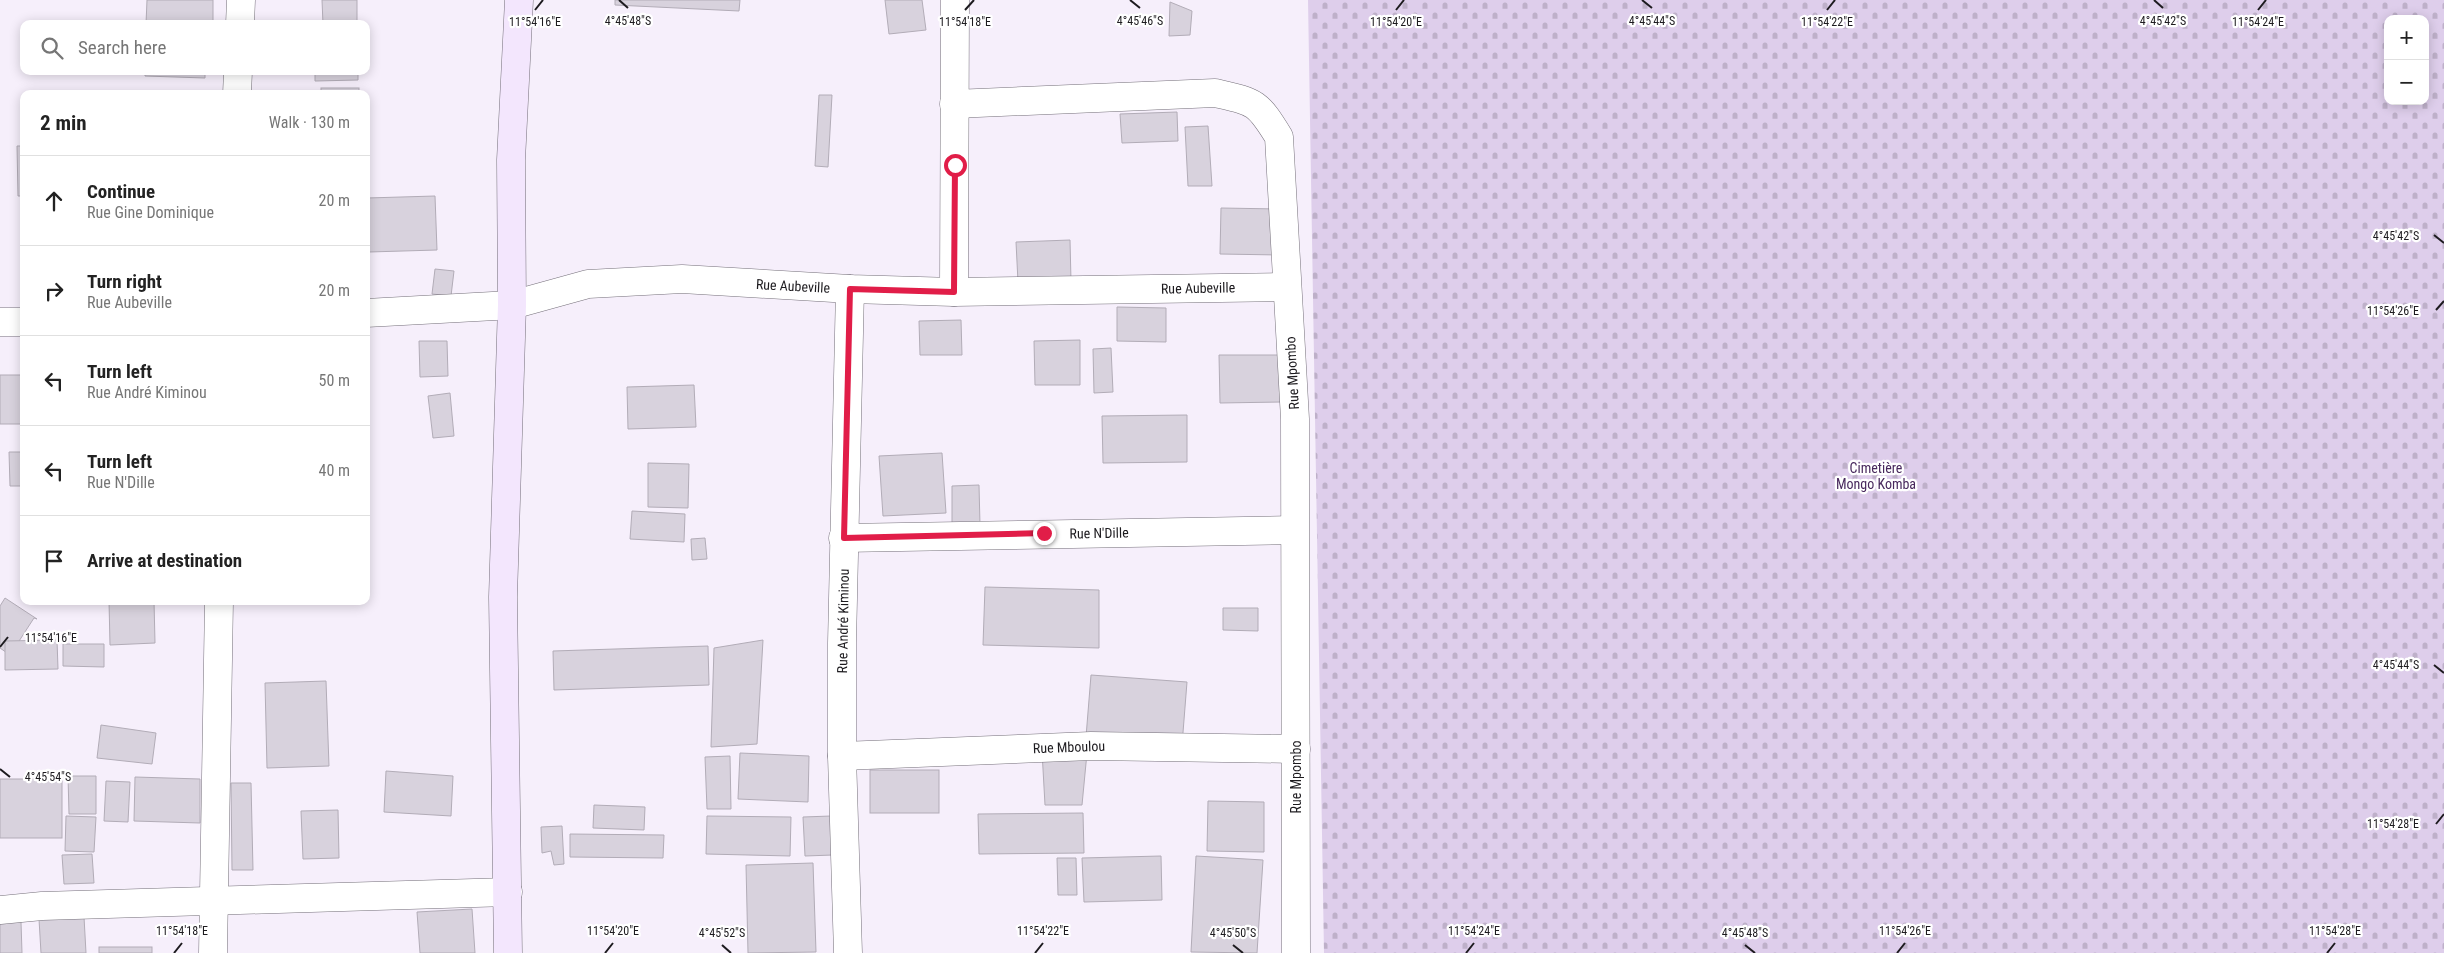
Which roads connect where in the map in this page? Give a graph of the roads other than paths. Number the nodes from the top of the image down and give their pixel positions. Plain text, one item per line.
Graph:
1 (241, 0) edge
2 (519, 0) edge
3 (954, 0) edge
4 (240, 20) edge
5 (238, 75) edge
6 (237, 90) edge
7 (954, 104) junction
8 (1287, 286) junction
9 (850, 289) junction
10 (954, 292) junction
11 (512, 305) junction
12 (370, 313) edge
13 (0, 322) edge
14 (20, 322) edge
15 (1294, 530) junction
16 (844, 538) junction
17 (219, 605) edge
18 (1296, 750) junction
19 (842, 756) junction
20 (508, 892) junction
21 (214, 901) junction
22 (0, 910) edge
23 (213, 953) edge
24 (508, 953) edge
25 (848, 953) edge
26 (1296, 953) edge

1 - 4 street
2 - 11 street
3 - 7 street
5 - 6 street
7 - 8 street, Rue Mpombo
7 - 10 street
8 - 10 street, Rue Aubeville
8 - 15 street, Rue Mpombo
9 - 10 street, Rue Aubeville
9 - 11 street, Rue Aubeville
9 - 16 street, Rue André Kiminou
11 - 12 street, Rue Aubeville
11 - 20 street
13 - 14 street
15 - 16 street, Rue N'Dille
15 - 18 street, Rue Mpombo
16 - 19 street, Rue André Kiminou
17 - 21 street
18 - 19 street, Rue Mboulou
18 - 26 street, Rue Mpombo
19 - 25 street, Rue André Kiminou
20 - 21 street
20 - 24 street
21 - 22 street
21 - 23 street

